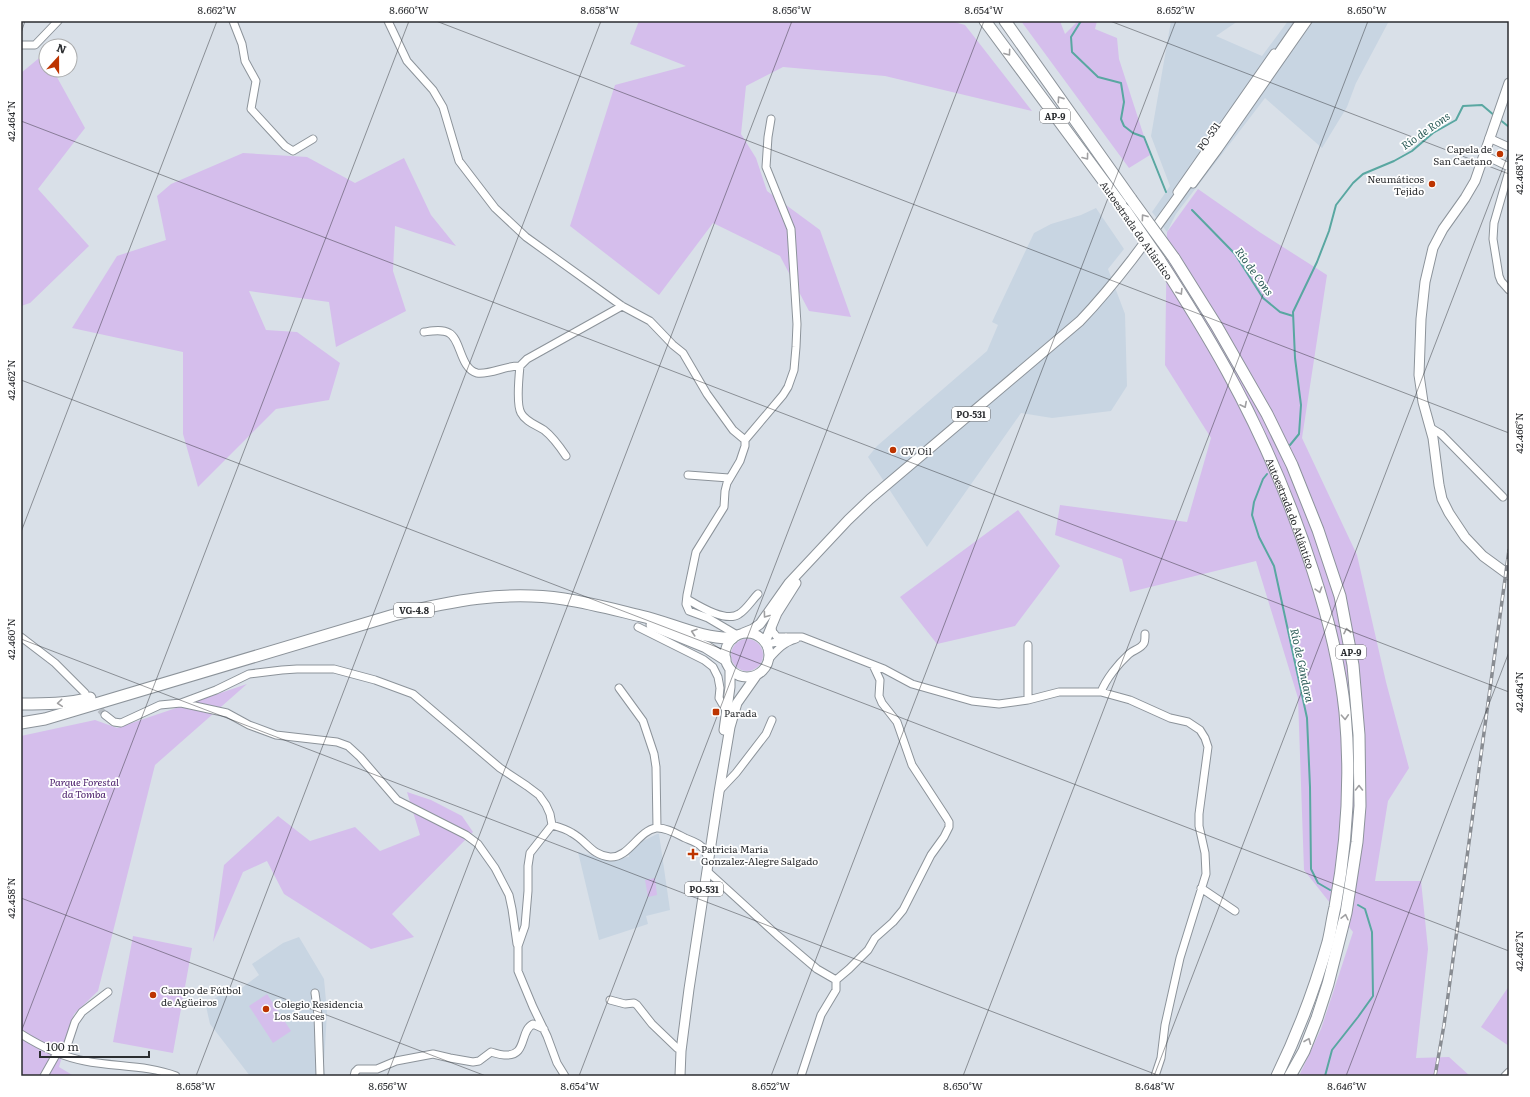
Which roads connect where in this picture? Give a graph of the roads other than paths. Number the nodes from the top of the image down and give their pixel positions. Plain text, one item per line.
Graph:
1 (58, 21) edge
2 (233, 21) edge
3 (388, 21) edge
4 (986, 21) edge
5 (1005, 21) edge
6 (1297, 21) edge
7 (1301, 21) edge
8 (1308, 21) edge
9 (21, 45) edge
10 (1509, 83) edge
11 (771, 119) dead end
12 (1489, 138) junction
13 (313, 139) dead end
14 (1509, 148) edge
15 (1484, 155) junction
16 (1509, 167) edge
17 (1509, 171) edge
18 (1165, 215) junction
19 (1509, 290) edge
20 (622, 306) junction
21 (424, 332) dead end
22 (520, 366) junction
23 (1431, 428) junction
24 (745, 440) junction
25 (566, 456) dead end
26 (688, 476) dead end
27 (729, 478) junction
28 (1503, 497) dead end
29 (808, 563) junction
30 (1509, 575) edge
31 (758, 594) dead end
32 (687, 599) junction
33 (612, 610) junction
34 (714, 622) junction
35 (771, 626) junction
36 (638, 627) dead end
37 (1145, 634) dead end
38 (737, 635) junction
39 (21, 636) edge
40 (713, 637) junction
41 (786, 637) junction
42 (802, 637) junction
43 (766, 643) junction
44 (1028, 645) dead end
45 (725, 659) junction
46 (769, 659) junction
47 (873, 665) junction
48 (221, 666) junction
49 (730, 670) junction
50 (756, 676) junction
51 (619, 688) dead end
52 (1101, 692) junction
53 (84, 693) dead end
54 (1028, 700) junction
55 (181, 703) junction
56 (21, 704) edge
57 (727, 712) junction
58 (105, 715) tunnel mouth
59 (772, 720) dead end
60 (21, 723) edge
61 (723, 768) junction
62 (736, 773) junction
63 (719, 792) junction
64 (552, 825) junction
65 (657, 828) junction
66 (704, 842) junction
67 (709, 876) junction
68 (1201, 888) junction
69 (1235, 911) dead end
70 (518, 946) junction
71 (836, 980) junction
72 (108, 992) dead end
73 (315, 993) dead end
74 (610, 1000) dead end
75 (544, 1029) junction
76 (21, 1034) edge
77 (677, 1048) junction
78 (57, 1053) junction
79 (64, 1055) junction
80 (1509, 1072) edge
81 (44, 1076) edge
82 (176, 1076) edge
83 (320, 1076) edge
84 (354, 1076) edge
85 (565, 1076) edge
86 (674, 1076) edge
87 (680, 1076) edge
88 (801, 1076) edge
89 (1155, 1076) edge
90 (1277, 1076) edge
91 (1290, 1076) edge
92 (1505, 1076) edge

1 - 9 street
2 - 13 street
3 - 20 street
4 -> 90 highway, Autoestrada do Atlántico / AP-9, bridge
91 -> 5 highway, Autoestrada do Atlántico / AP-9, bridge
6 - 18 street, PO-531
7 - 18 main road, PO-531
8 - 18 street, PO-531
10 - 12 main road
11 - 24 street
12 - 14 street
12 - 15 main road
15 - 16 street
15 - 23 main road
17 - 19 street
18 - 29 main road, PO-531 / PO-531
20 - 22 street
20 - 24 street
21 - 22 street
22 - 25 street
23 - 28 street
23 - 30 main road
24 - 27 street
26 - 27 street
27 - 32 street
29 - 35 main road, PO-531
29 -> 38 main road, PO-531
31 - 32 street
32 - 34 street
40 -> 33 highway, VG-4.8
33 - 45 highway, VG-4.8
33 - 48 highway, VG-4.8
34 - 38 street
34 - 40 street
35 - 41 street
35 - 43 main road, PO-531
36 - 57 street
37 - 52 street
38 - 40 highway, VG-4.8
38 - 43 main road
38 - 45 main road
39 - 53 street
41 - 42 street
41 - 43 street
42 - 46 street
42 - 47 street
43 - 46 main road
44 - 54 street
45 - 49 main road, PO-531
46 - 50 main road, PO-531
47 - 54 street
47 - 71 street
48 -> 56 highway
48 - 60 highway, VG-4.8
49 - 50 main road
49 - 57 main road, PO-531
50 - 61 main road, PO-531
51 - 65 street
52 - 54 street
52 - 68 street
55 - 58 street
55 - 64 street
55 - 70 street
57 - 66 main road, PO-531
59 - 62 street
61 - 62 street
61 - 63 main road, PO-531
62 - 63 street
63 - 67 main road, PO-531
64 - 65 street
64 - 70 street
65 - 66 street
66 - 77 main road, PO-531
67 - 71 street
67 - 87 main road, PO-531
68 - 69 street
68 - 89 street
70 - 75 street
71 - 88 street
72 - 79 street
73 - 83 street
74 - 77 street
75 - 84 street
75 - 85 street
76 - 78 street
77 - 86 main road, PO-531
78 - 79 street
78 - 81 street
79 - 82 street
80 - 92 street

